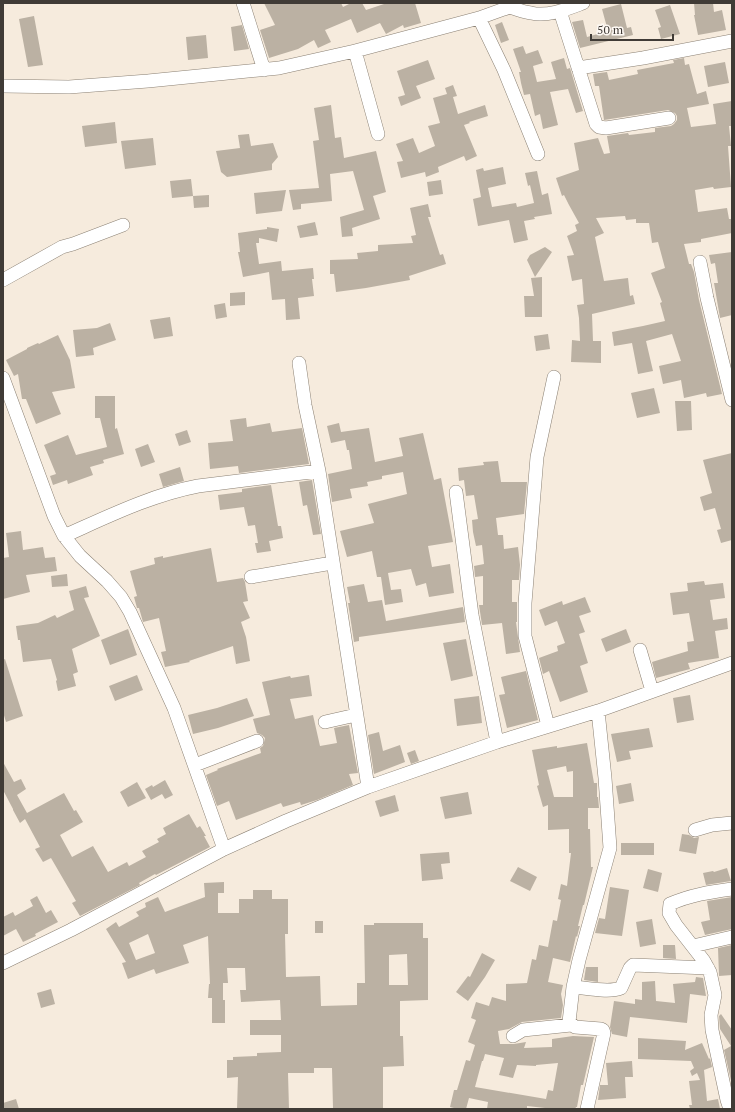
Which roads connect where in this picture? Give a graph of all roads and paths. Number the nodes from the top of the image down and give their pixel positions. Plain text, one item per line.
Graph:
1 (243, 3) edge
2 (583, 3) edge
3 (511, 5) edge
4 (560, 11) junction
5 (479, 18) junction
6 (732, 41) edge
7 (355, 52) junction
8 (578, 68) junction
9 (264, 70) junction
10 (3, 86) edge
11 (669, 118) dead end
12 (378, 134) dead end
13 (538, 154) dead end
14 (123, 225) dead end
15 (700, 262) dead end
16 (3, 280) edge
17 (727, 360) edge
18 (298, 363) dead end
19 (554, 377) dead end
20 (3, 378) edge
21 (732, 400) edge
22 (319, 471) junction
23 (456, 492) dead end
24 (64, 536) junction
25 (332, 563) junction
26 (251, 577) dead end
27 (640, 650) dead end
28 (732, 663) edge
29 (652, 691) junction
30 (598, 711) junction
31 (356, 715) junction
32 (325, 722) dead end
33 (548, 726) junction
34 (257, 741) dead end
35 (497, 742) junction
36 (195, 765) junction
37 (368, 787) junction
38 (732, 823) edge
39 (695, 830) dead end
40 (224, 849) junction
41 (732, 889) edge
42 (732, 937) edge
43 (692, 946) junction
44 (3, 963) edge
45 (708, 968) junction
46 (573, 987) junction
47 (571, 1025) junction
48 (513, 1036) dead end
49 (587, 1109) edge
50 (730, 1109) edge

1 - 9 street
2 - 4 street
3 - 4 street
3 - 5 street
4 - 8 street
5 - 7 street
5 - 13 street
6 - 8 street
7 - 9 street
7 - 12 street
8 - 11 street
9 - 10 street
14 - 16 street
15 - 17 street
17 - 21 street
18 - 22 street
19 - 33 street
20 - 24 street
22 - 24 street
22 - 25 street
23 - 35 street
24 - 36 street
25 - 26 street
25 - 31 street
27 - 29 street
28 - 29 street
29 - 30 street
30 - 33 street
30 - 46 street
31 - 32 street
31 - 37 street
33 - 35 street
34 - 36 street
35 - 37 street
36 - 40 street
37 - 40 street
38 - 39 street
40 - 44 street
41 - 43 street
42 - 43 street
43 - 45 street
45 - 46 street
45 - 50 street
46 - 47 street
47 - 48 street
47 - 49 street

